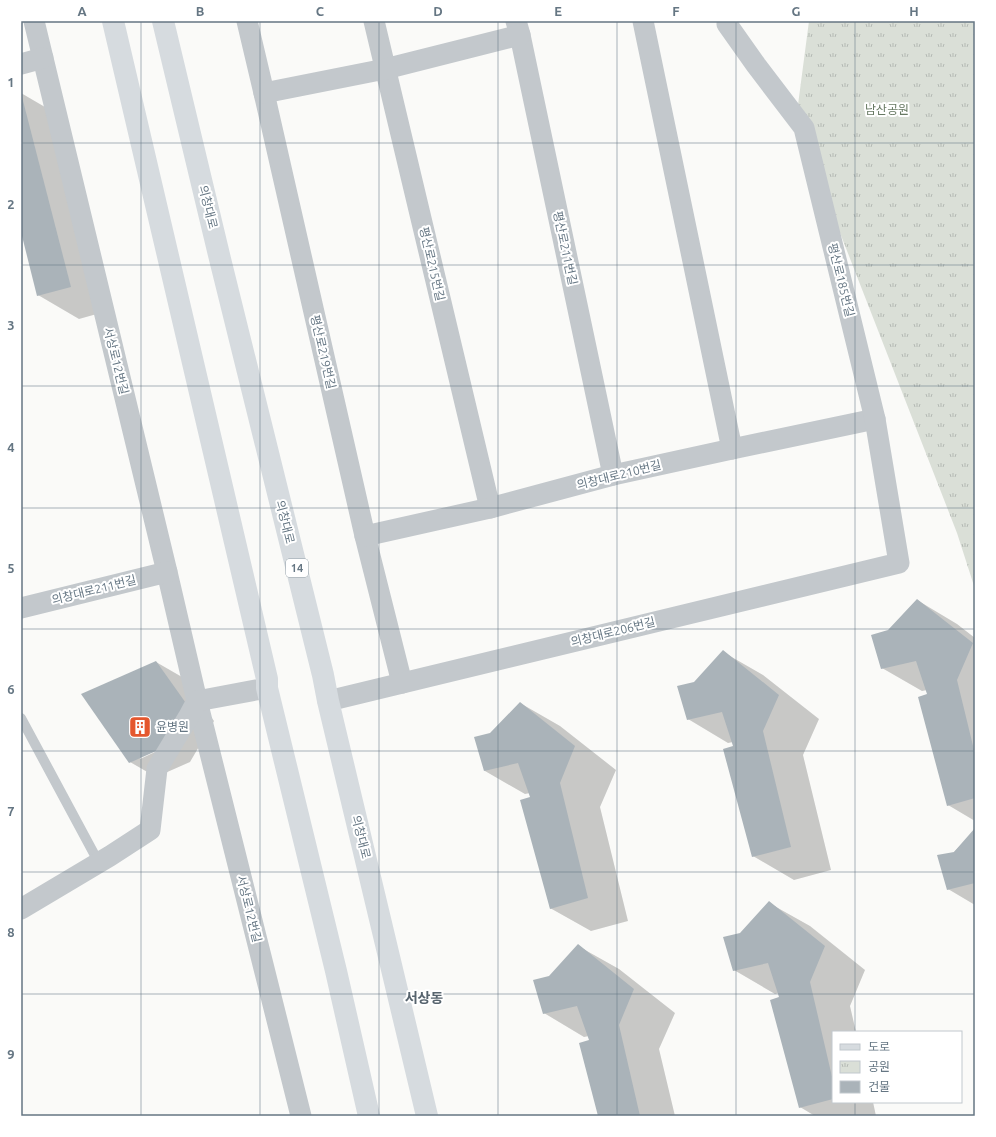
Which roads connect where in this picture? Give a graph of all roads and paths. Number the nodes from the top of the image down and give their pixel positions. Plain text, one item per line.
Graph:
1 (34, 21) edge
2 (113, 21) edge
3 (163, 21) edge
4 (247, 21) edge
5 (374, 21) edge
6 (643, 21) edge
7 (728, 21) edge
8 (518, 28) edge
9 (43, 58) junction
10 (21, 64) edge
11 (385, 69) junction
12 (264, 93) junction
13 (875, 419) junction
14 (732, 449) junction
15 (613, 475) junction
16 (490, 508) junction
17 (365, 536) junction
18 (899, 564) joint
19 (167, 572) junction
20 (21, 608) edge
21 (402, 683) junction
22 (267, 688) junction
23 (328, 700) junction
24 (197, 701) junction
25 (21, 718) edge
26 (99, 863) junction
27 (21, 909) edge
28 (301, 1116) edge
29 (369, 1116) edge
30 (427, 1116) edge

1 - 9 street, 서상로12번길
2 - 22 main road
3 - 23 main road, 의창대로 / 14
4 - 12 street, 평산로219번길
5 - 11 street, 평산로215번길
6 - 14 street
7 - 13 street, 평산로185번길
8 - 11 street
8 - 15 street, 평산로211번길
9 - 10 street
9 - 19 street, 서상로12번길
11 - 12 street
11 - 16 street, 평산로215번길
12 - 17 street, 평산로219번길
13 - 14 street, 의창대로210번길
13 - 18 street, 평산로185번길
14 - 15 street, 의창대로210번길
15 - 16 street, 의창대로210번길
16 - 17 street, 의창대로210번길
17 - 21 street, 평산로219번길
18 - 21 street, 의창대로206번길
19 - 20 street, 의창대로211번길
19 - 24 street, 서상로12번길
21 - 23 street, 의창대로206번길
22 - 24 street
22 - 29 main road
23 - 30 main road, 의창대로 / 14
24 - 26 street
24 - 28 street, 서상로12번길
25 - 26 lane
26 - 27 street

